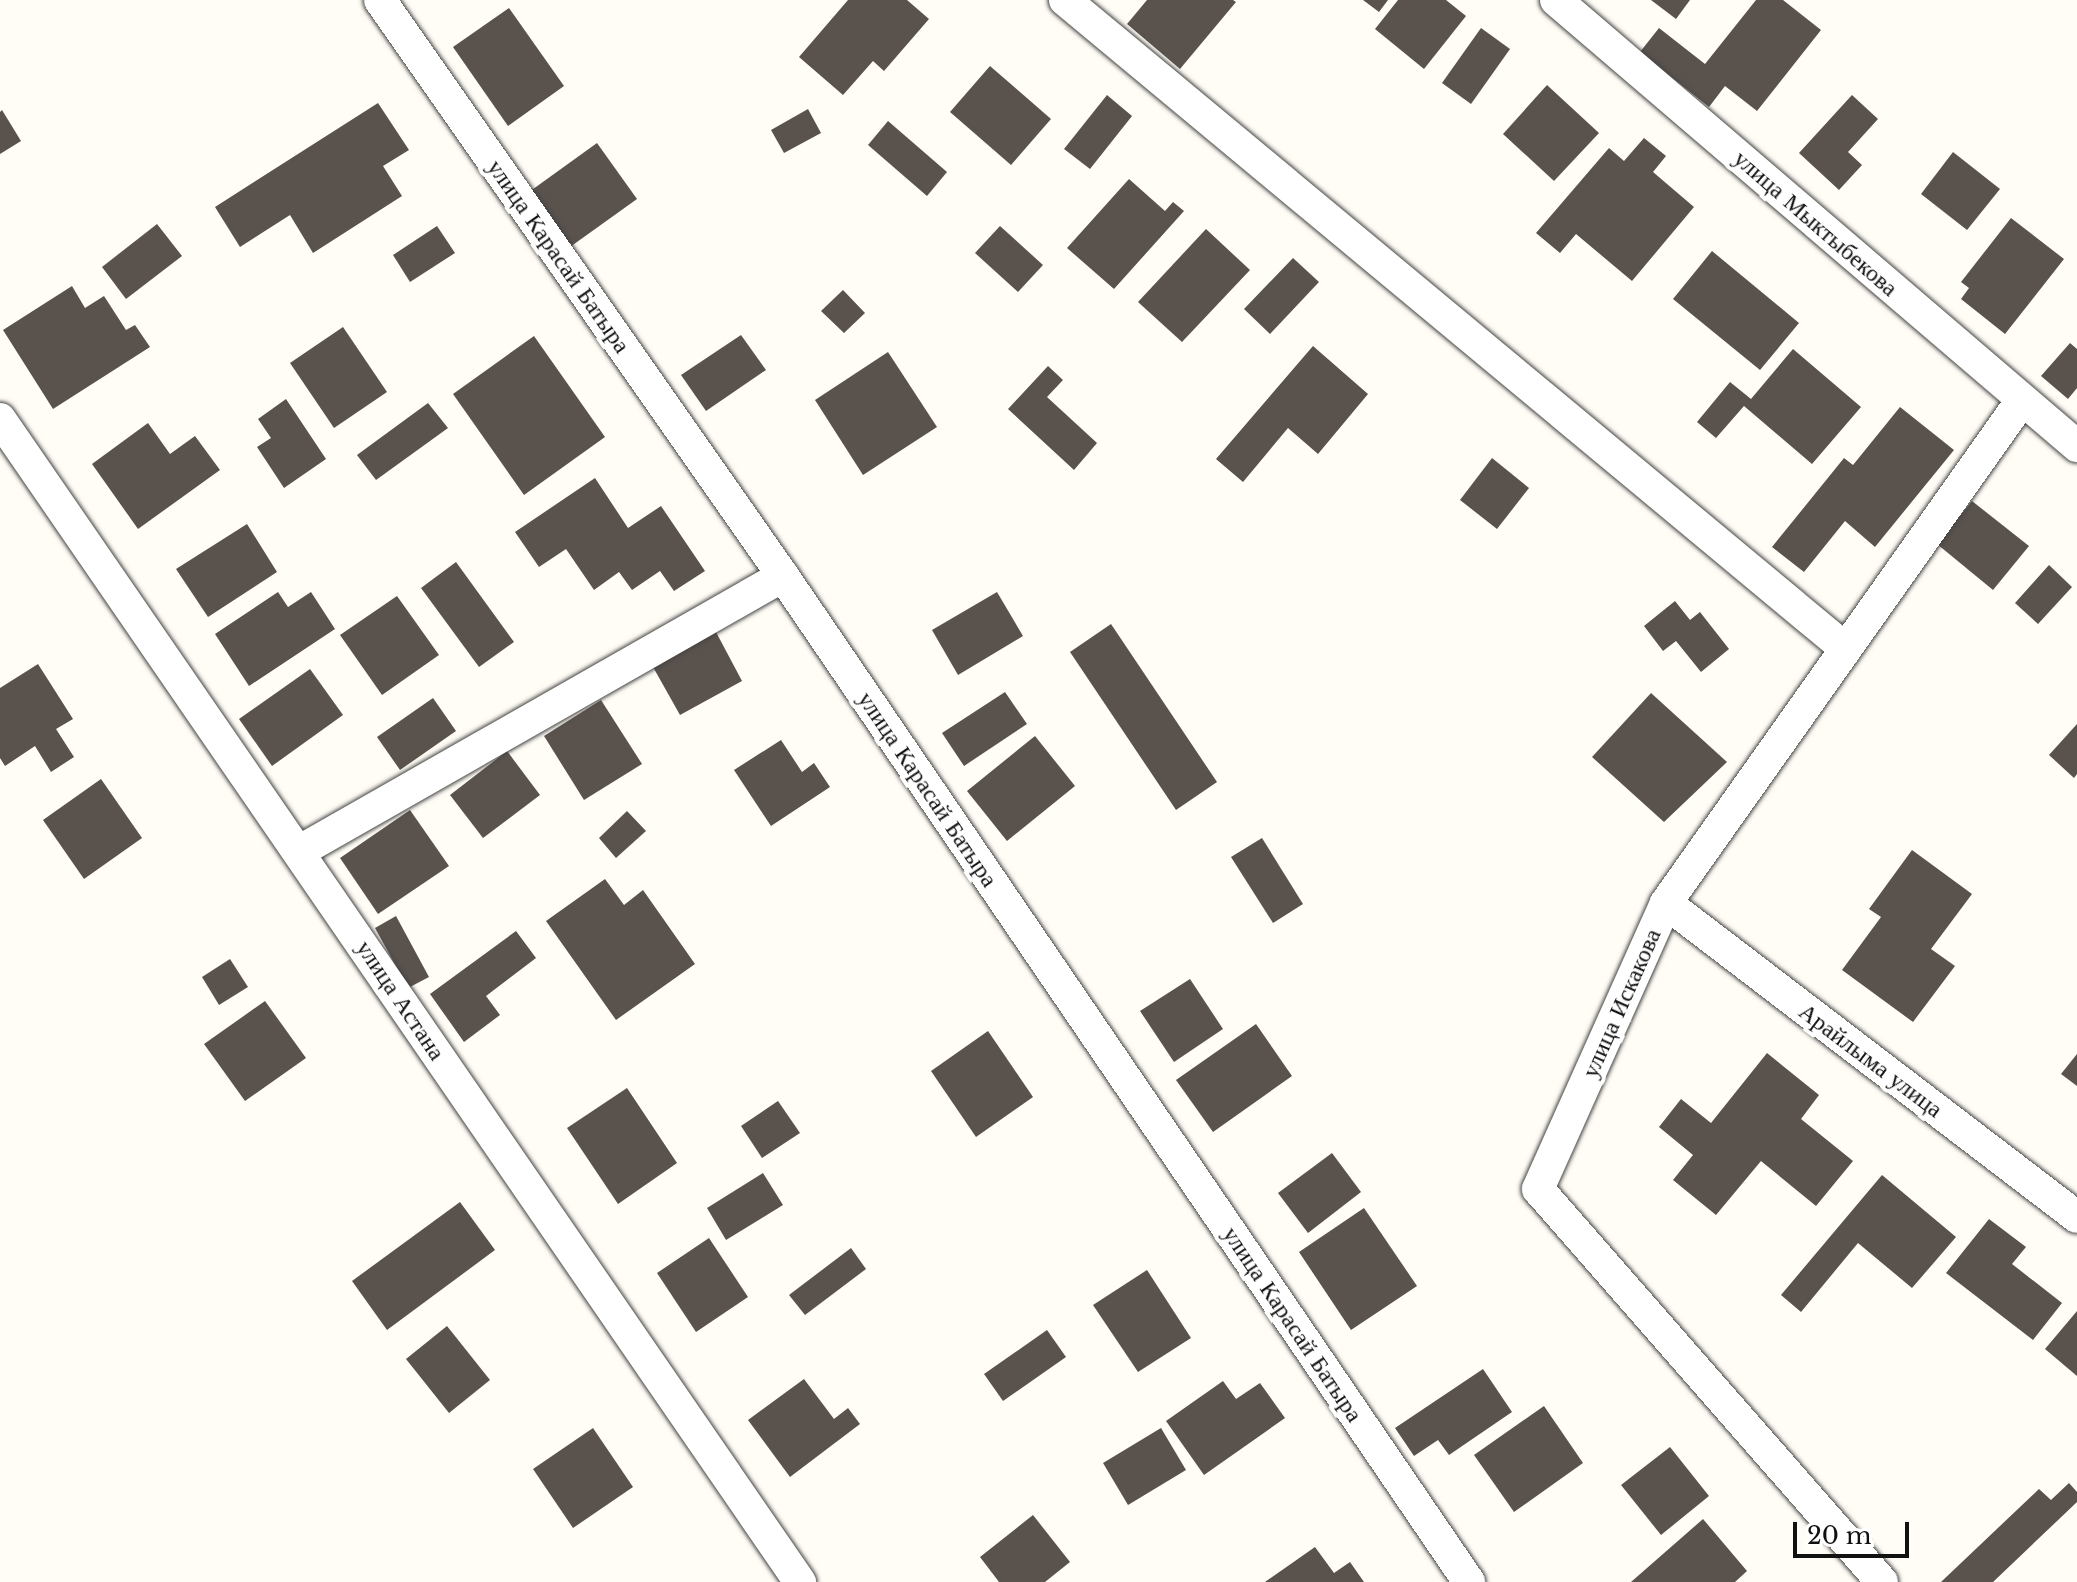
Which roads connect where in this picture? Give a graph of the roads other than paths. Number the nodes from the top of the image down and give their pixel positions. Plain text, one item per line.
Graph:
1 (380, 0) edge
2 (1065, 0) edge
3 (1556, 0) edge
4 (2022, 400) junction
5 (0, 419) edge
6 (2077, 446) edge
7 (783, 576) junction
8 (1846, 649) junction
9 (300, 851) junction
10 (1666, 903) junction
11 (2077, 1217) edge
12 (800, 1582) edge
13 (1469, 1582) edge
14 (1882, 1582) edge

1 - 7 street, улица Карасай Батыра
2 - 8 street
3 - 4 street, улица Мыктыбекова
4 - 6 street, улица Мыктыбекова
4 - 8 street, улица Искакова
5 - 9 street, улица Астана
7 - 9 street
7 - 13 street, улица Карасай Батыра
8 - 10 street, улица Искакова
9 - 12 street, улица Астана
10 - 11 street, Арайлыма улица
10 - 14 street, улица Искакова

